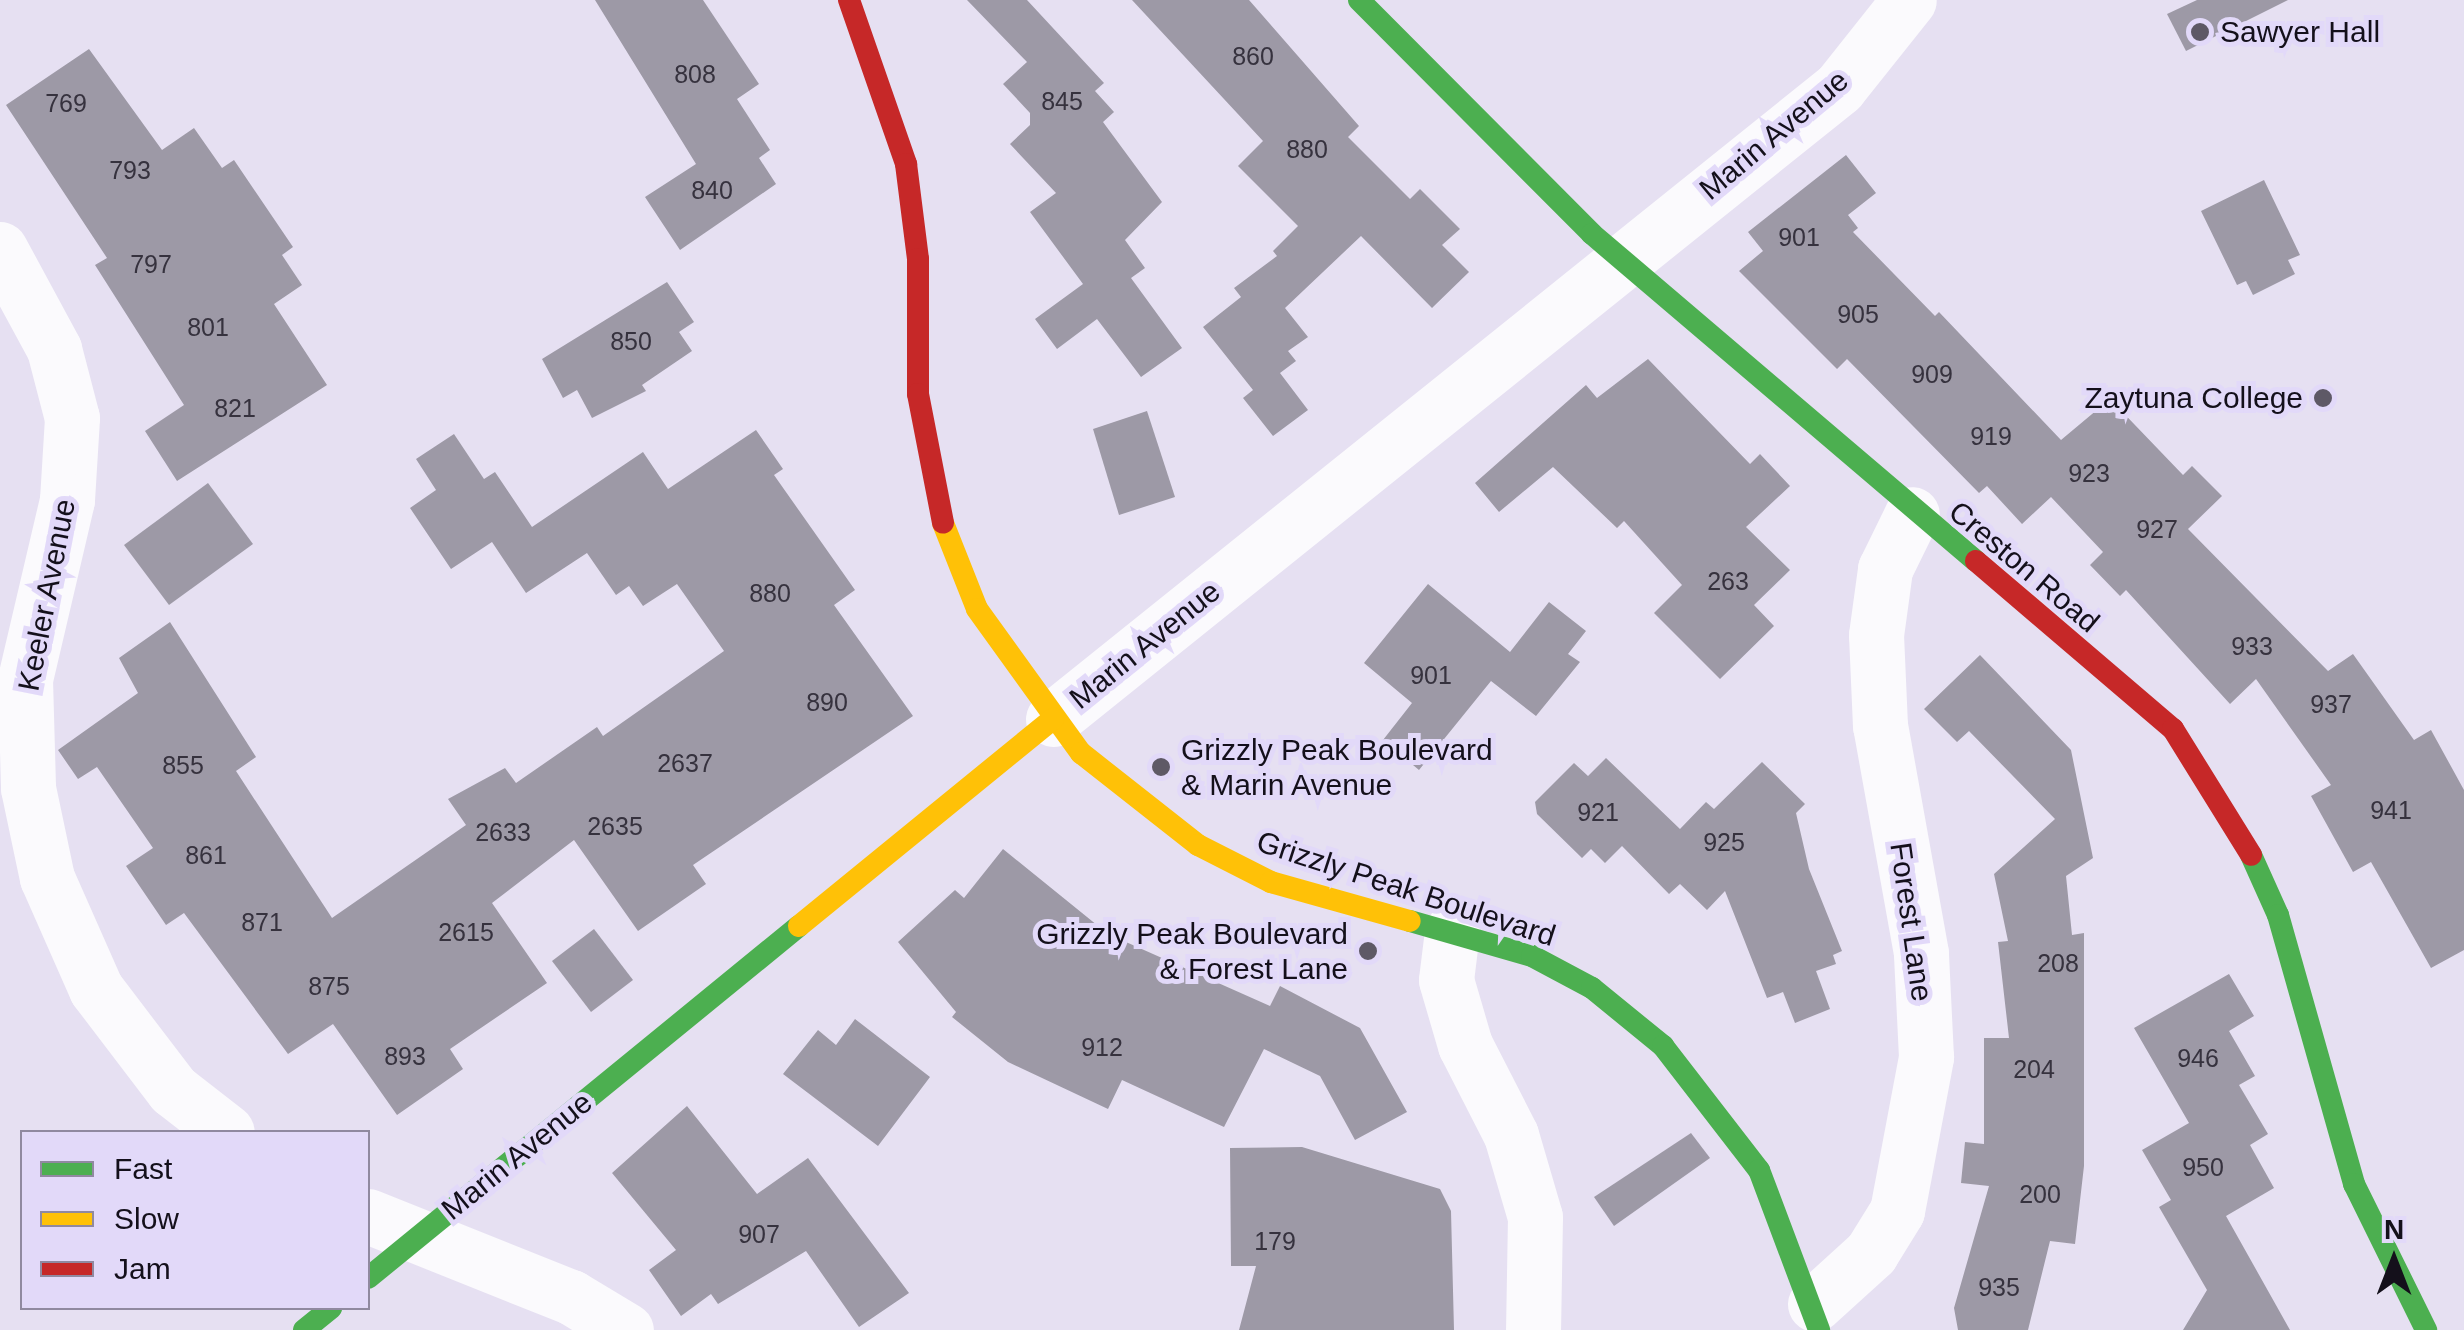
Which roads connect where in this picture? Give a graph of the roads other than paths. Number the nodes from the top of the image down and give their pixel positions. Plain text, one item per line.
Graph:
1 (849, 0) edge
2 (1360, 0) edge
3 (1909, 0) edge
4 (0, 249) edge
5 (1621, 260) junction
6 (1912, 514) junction
7 (1053, 720) junction
8 (1452, 930) junction
9 (224, 1130) edge
10 (370, 1217) edge
11 (418, 1236) junction
12 (370, 1276) edge
13 (329, 1310) edge
14 (1817, 1317) edge
15 (304, 1330) edge
16 (626, 1330) edge
17 (1533, 1330) edge
18 (2426, 1330) edge

1 - 7 street, Grizzly Peak Boulevard
2 - 5 street, Creston Road
3 - 5 street, Marin Avenue
4 - 9 street, Keeler Avenue
5 - 6 street, Creston Road
5 - 7 street, Marin Avenue
6 - 14 street, Forest Lane
6 - 18 street, Creston Road
7 - 8 street, Grizzly Peak Boulevard
7 - 11 street, Marin Avenue
8 - 14 street, Grizzly Peak Boulevard
8 - 17 street
10 - 11 street
11 - 12 street, Marin Avenue
11 - 16 street
13 - 15 street

